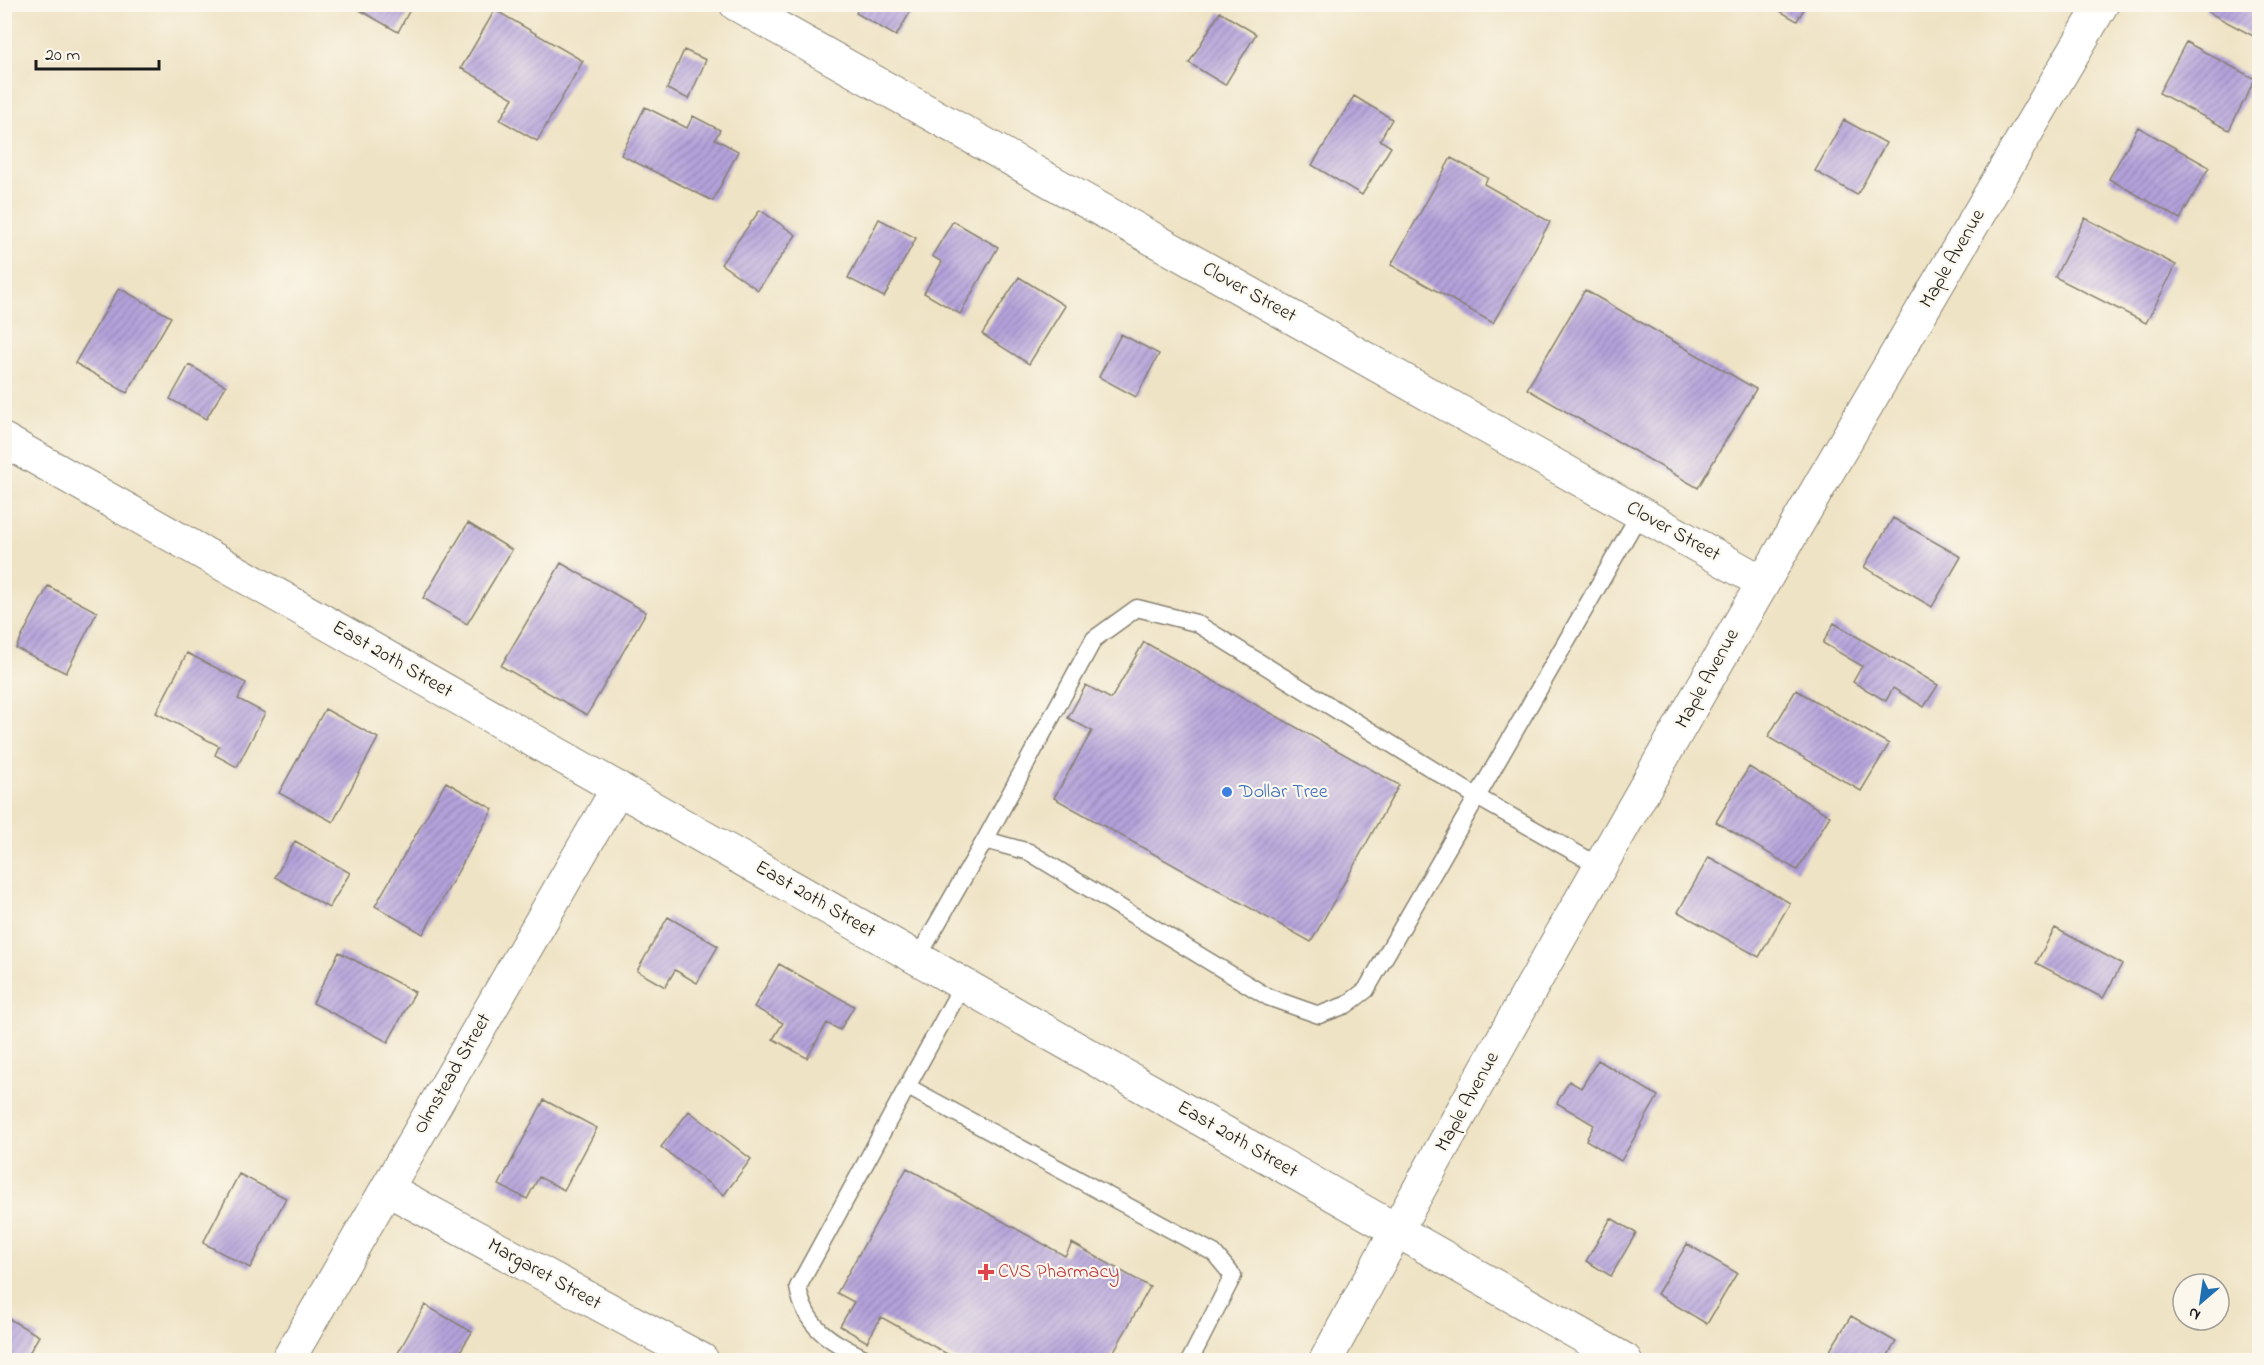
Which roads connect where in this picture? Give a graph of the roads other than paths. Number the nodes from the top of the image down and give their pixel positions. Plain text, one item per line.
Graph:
1 (736, 4) edge
2 (2102, 4) edge
3 (4, 440) edge
4 (1640, 513) junction
5 (1762, 582) junction
6 (618, 788) junction
7 (1477, 797) junction
8 (985, 840) junction
9 (1601, 867) junction
10 (917, 959) junction
11 (963, 984) junction
12 (908, 1087) junction
13 (387, 1190) junction
14 (1396, 1230) junction
15 (288, 1360) edge
16 (702, 1360) edge
17 (868, 1360) edge
18 (1190, 1360) edge
19 (1326, 1360) edge
20 (1625, 1360) edge

1 - 4 street, Clover Street
2 - 5 street, Maple Avenue
3 - 6 street, East 20th Street
4 - 5 street, Clover Street
4 - 7 lane
5 - 9 street, Maple Avenue
6 - 10 street, East 20th Street
6 - 13 street, Olmstead Street
7 - 8 lane
7 - 8 lane
7 - 9 lane
8 - 10 lane
9 - 14 street, Maple Avenue
10 - 11 street, East 20th Street
11 - 12 lane
11 - 14 street, East 20th Street
12 - 17 lane
12 - 18 lane
13 - 15 street, Olmstead Street
13 - 16 street, Margaret Street
14 - 19 street, Maple Avenue
14 - 20 street, East 20th Street

